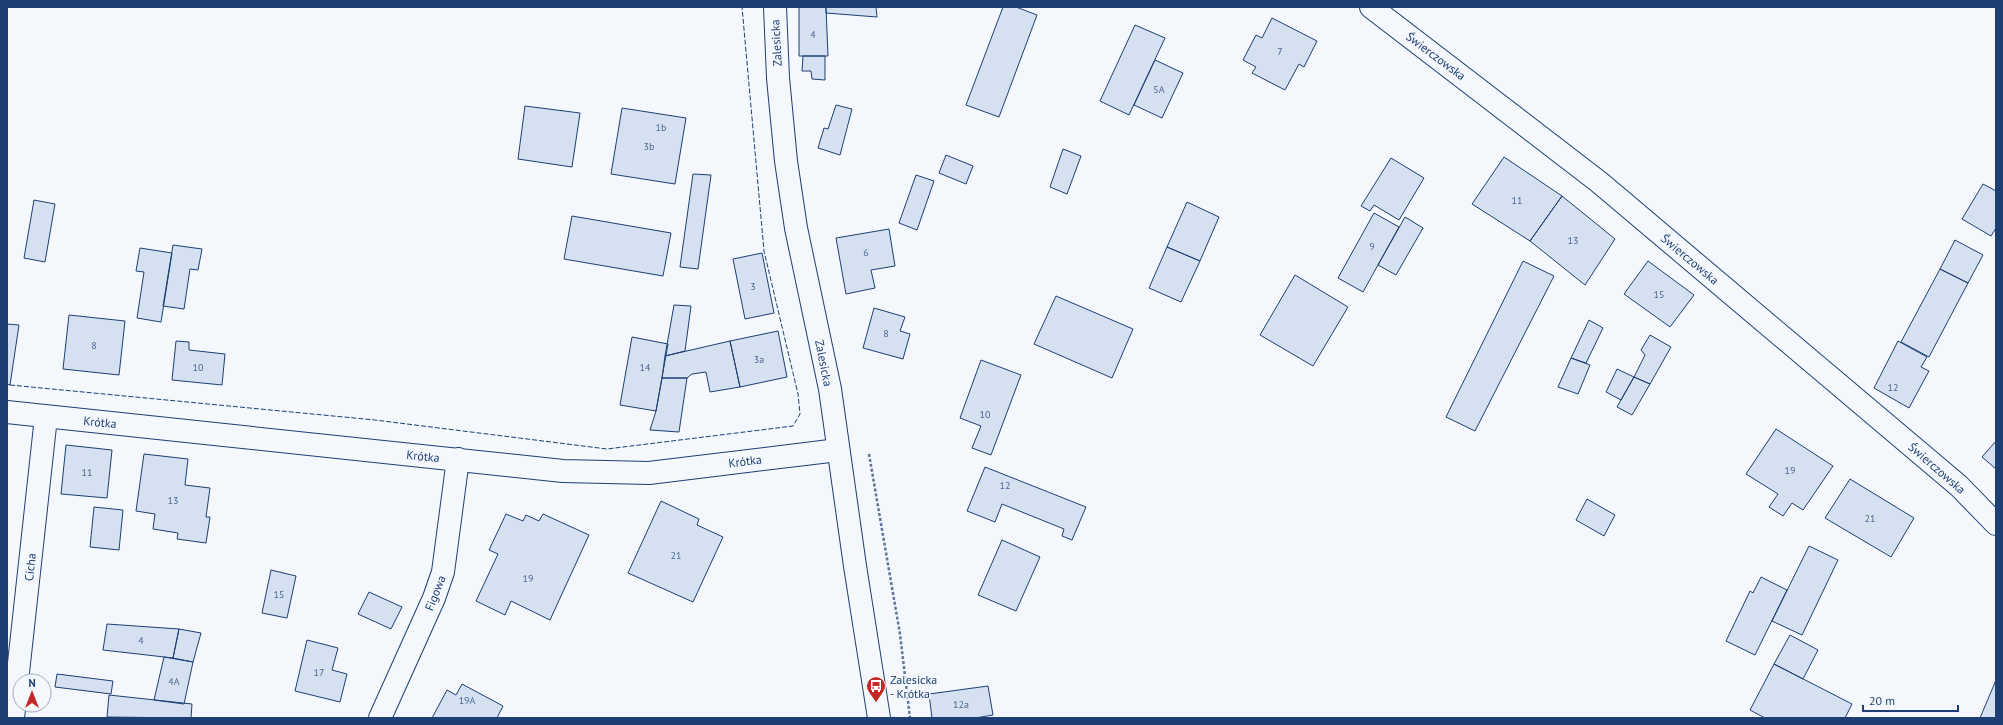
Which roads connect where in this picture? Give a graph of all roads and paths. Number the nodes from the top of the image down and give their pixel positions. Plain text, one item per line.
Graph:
1 (775, 7) edge
2 (1371, 7) edge
3 (7, 412) edge
4 (46, 417) junction
5 (838, 450) junction
6 (458, 459) junction
7 (1996, 524) edge
8 (13, 718) edge
9 (380, 718) edge
10 (879, 718) edge

1 - 5 street, Zalesicka
2 - 7 street, Świerczowska
3 - 4 street, Krótka
4 - 6 street, Krótka
4 - 8 street, Cicha
5 - 6 street, Krótka
5 - 10 street, Zalesicka
6 - 9 street, Figowa

